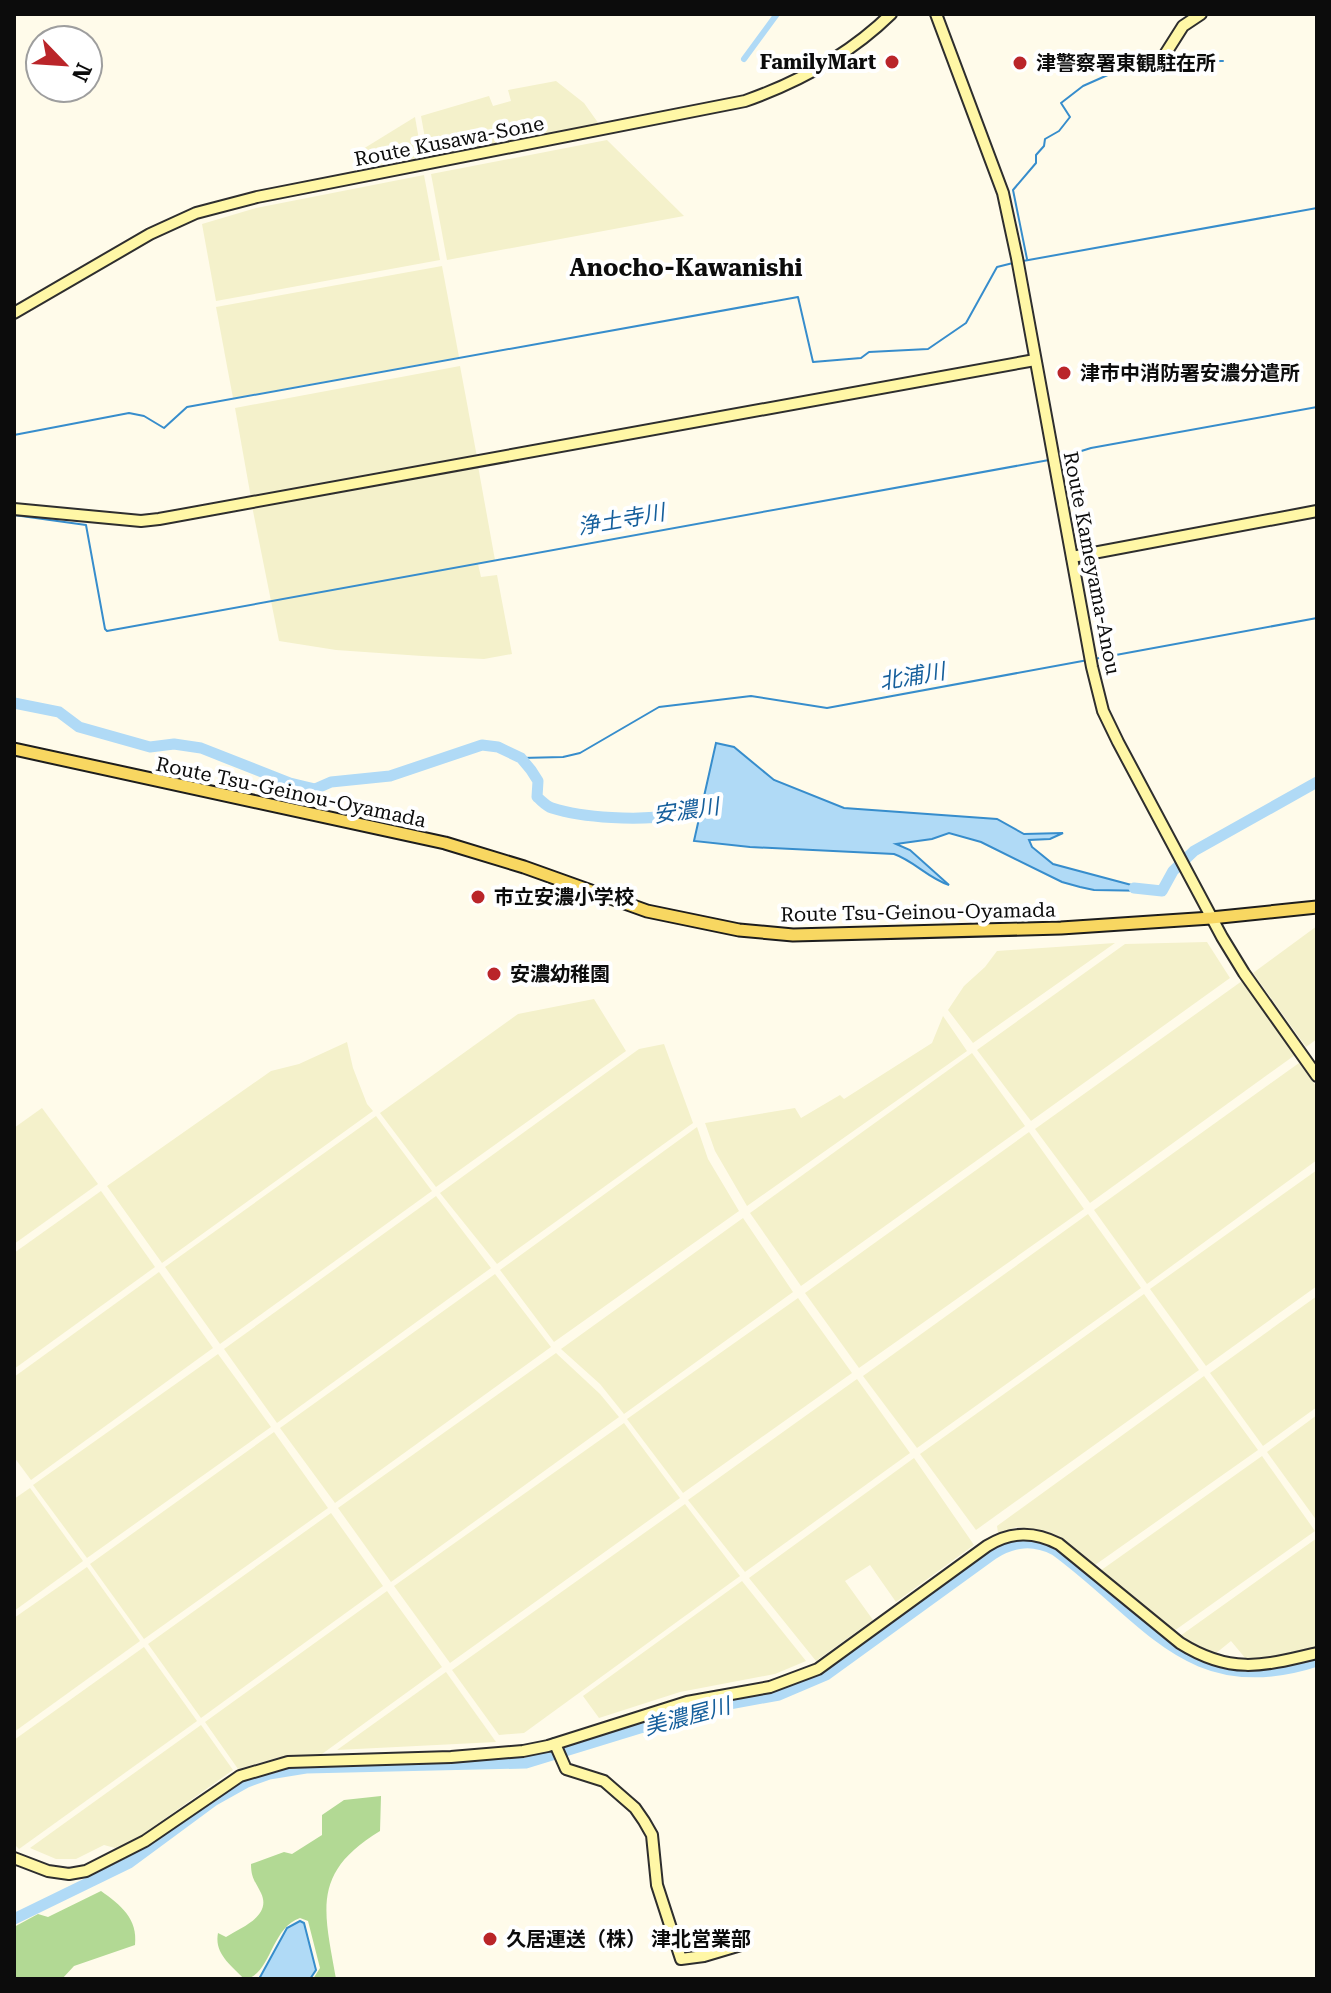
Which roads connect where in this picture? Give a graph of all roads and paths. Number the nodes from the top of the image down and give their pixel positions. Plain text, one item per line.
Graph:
1 (891, 14) edge
2 (936, 14) edge
3 (1201, 14) edge
4 (1164, 56) dead end
5 (14, 313) edge
6 (1035, 360) junction
7 (14, 509) edge
8 (1317, 511) edge
9 (1072, 557) junction
10 (14, 749) edge
11 (1317, 907) edge
12 (1211, 918) junction
13 (1317, 1076) edge
14 (1317, 1653) edge
15 (556, 1747) junction
16 (14, 1858) edge
17 (741, 1945) dead end

1 - 5 street, Route Kusawa-Sone
2 - 6 street, Route Kameyama-Anou
3 - 4 street
6 - 7 street
6 - 9 street, Route Kameyama-Anou
8 - 9 street
9 - 12 street, Route Kameyama-Anou
10 - 12 main road, Route Tsu-Geinou-Oyamada
11 - 12 main road, Route Tsu-Geinou-Oyamada
12 - 13 street, Route Kameyama-Anou
14 - 15 street
15 - 16 street
15 - 17 street

